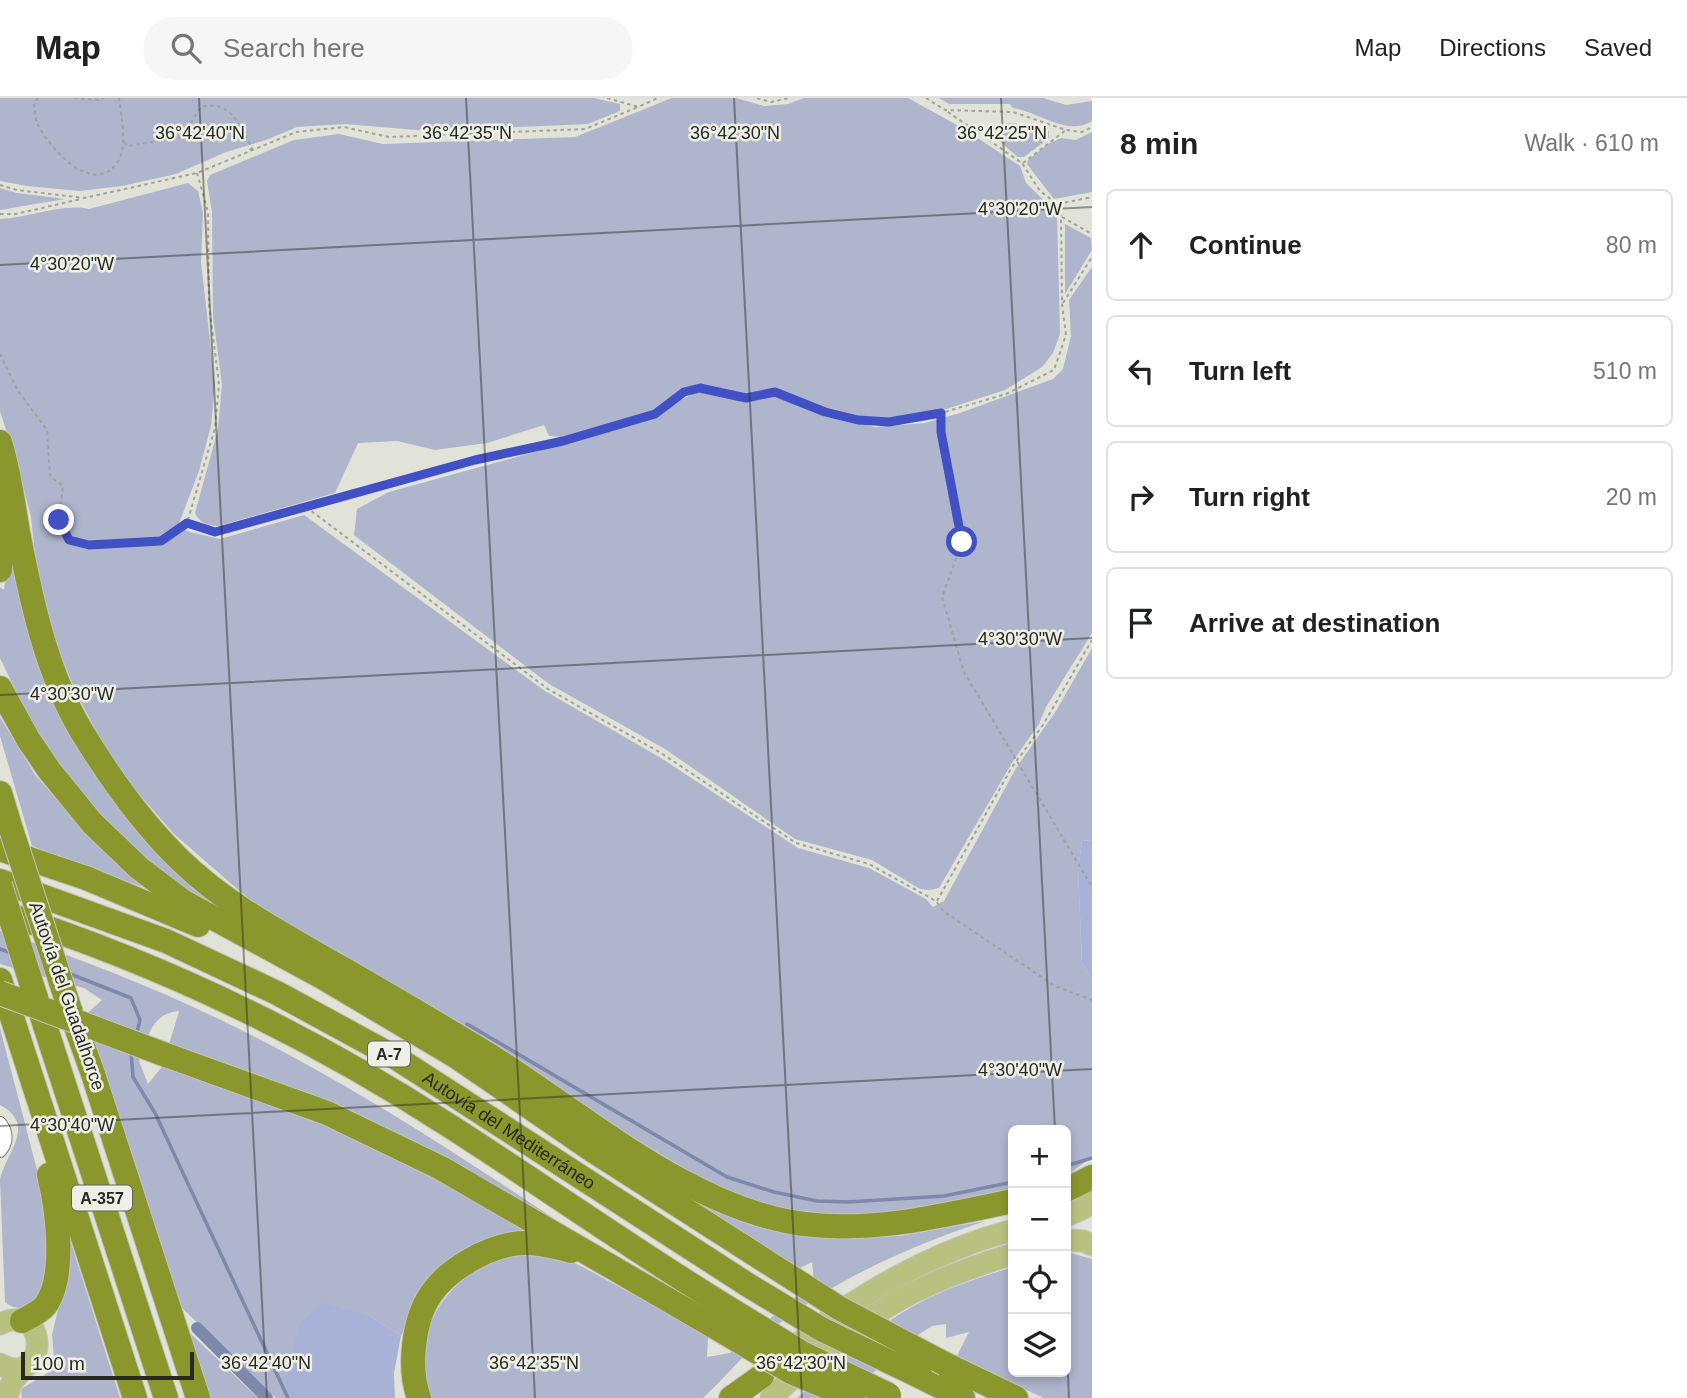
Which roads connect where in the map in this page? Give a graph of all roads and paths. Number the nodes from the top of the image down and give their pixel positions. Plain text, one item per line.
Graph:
1 (38, 98) edge
2 (74, 98) edge
3 (104, 98) edge
4 (119, 98) edge
5 (607, 98) edge
6 (658, 98) edge
7 (757, 98) edge
8 (789, 98) edge
9 (926, 98) edge
10 (638, 107) junction
11 (945, 110) junction
12 (1092, 127) edge
13 (1066, 130) junction
14 (123, 141) junction
15 (244, 154) junction
16 (1022, 163) junction
17 (197, 173) junction
18 (0, 185) edge
19 (1092, 197) edge
20 (84, 198) junction
21 (1057, 204) junction
22 (0, 214) edge
23 (1061, 216) junction
24 (1092, 234) edge
25 (1092, 257) edge
26 (1062, 304) junction
27 (0, 354) edge
28 (941, 413) junction
29 (0, 442) edge
30 (0, 490) edge
31 (306, 506) junction
32 (187, 523) junction
33 (1, 567) edge
34 (1092, 640) edge
35 (0, 688) edge
36 (1018, 761) junction
37 (0, 793) edge
38 (0, 849) edge
39 (0, 883) edge
40 (1092, 887) edge
41 (936, 901) junction
42 (0, 912) edge
43 (1, 987) edge
44 (1092, 1000) edge
45 (369, 1006) junction
46 (24, 1054) junction
47 (0, 1123) edge
48 (0, 1151) edge
49 (1092, 1177) edge
50 (1070, 1188) edge
51 (1092, 1199) edge
52 (1008, 1202) edge
53 (1071, 1214) edge
54 (1008, 1232) edge
55 (1071, 1240) edge
56 (1092, 1245) edge
57 (1008, 1256) edge
58 (430, 1295) junction
59 (686, 1310) junction
60 (722, 1318) junction
61 (7, 1320) edge
62 (0, 1364) edge
63 (24, 1367) junction
64 (0, 1373) edge
65 (766, 1387) edge
66 (892, 1396) edge
67 (6, 1398) edge
68 (135, 1398) edge
69 (166, 1398) edge
70 (198, 1398) edge
71 (401, 1398) edge
72 (419, 1398) edge
73 (731, 1398) edge
74 (739, 1398) edge
75 (853, 1398) edge
76 (963, 1398) edge
77 (1016, 1398) edge

1 - 14 path
2 - 3 path
4 - 14 path
5 - 10 path
6 - 10 path
7 - 8 path
9 - 11 path
10 - 15 path
11 - 13 path
11 - 16 path
12 - 13 path
13 - 16 path
14 - 15 path
15 - 17 path
16 - 21 path
17 - 20 path
17 - 32 path
18 - 20 path
19 - 21 path
20 - 22 path
21 - 23 path
23 - 24 path
23 - 26 path
25 - 26 path
26 - 28 path
27 - 32 path
28 - 31 path
28 - 36 path
29 - 52 highway
30 - 33 highway
31 - 32 path
31 - 41 path
34 - 36 path
35 - 45 highway
36 - 40 path
36 - 41 path
37 - 70 highway, Autovía del Guadalhorce / A-357, bridge
38 - 45 highway
39 - 69 highway, Autovía del Guadalhorce / A-357, bridge
39 - 76 highway, Autovía del Mediterráneo / A-7, bridge
41 - 44 path
42 - 60 highway, Autovía del Mediterráneo / A-7
43 - 46 highway
43 - 59 highway, bridge
45 - 77 highway, bridge
46 - 61 highway
46 - 68 highway
47 - 48 street
49 - 50 highway
51 - 53 main road
54 - 65 main road
55 - 56 main road
57 - 65 main road
58 - 59 highway
58 - 71 highway
58 - 72 highway
59 - 60 highway
60 - 66 highway, Autovía del Mediterráneo / A-7, bridge
60 - 75 highway, bridge
61 - 63 main road
62 - 63 main road
63 - 67 main road
64 - 67 main road
65 - 73 highway
65 - 74 main road

